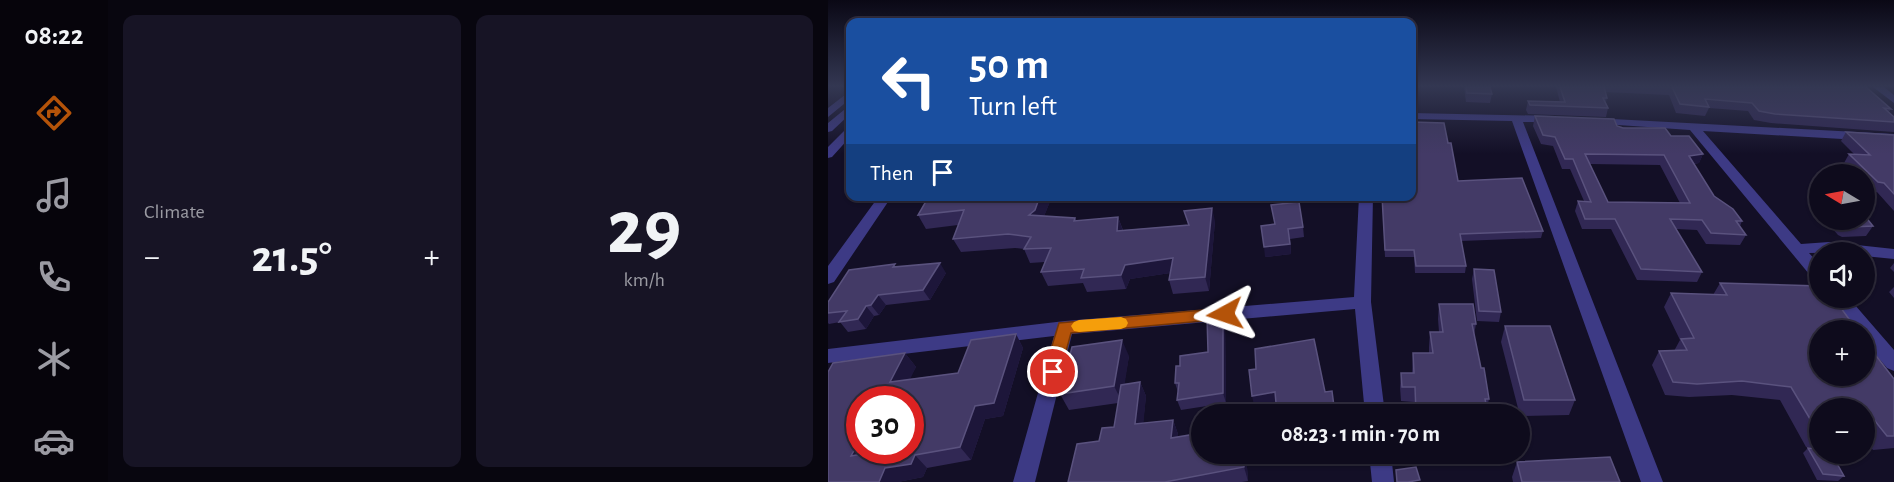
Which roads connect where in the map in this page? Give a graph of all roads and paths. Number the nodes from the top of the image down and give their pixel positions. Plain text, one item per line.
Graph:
1 (842, 109) edge
2 (1416, 116) edge
3 (1516, 118) junction
4 (1563, 120) edge
5 (1586, 120) edge
6 (1692, 125) junction
7 (828, 129) edge
8 (846, 135) edge
9 (1894, 138) edge
10 (828, 154) edge
11 (882, 201) edge
12 (1366, 201) edge
13 (1797, 249) junction
14 (1894, 254) edge
15 (1809, 263) edge
16 (828, 278) edge
17 (1363, 302) junction
18 (1847, 308) edge
19 (1065, 328) junction
20 (828, 356) edge
21 (1894, 363) edge
22 (1374, 404) edge
23 (1381, 464) edge
24 (1024, 482) edge
25 (1383, 482) edge
26 (1652, 482) edge

1 - 7 street
2 - 3 street
3 - 4 street
3 - 26 street
5 - 6 street
6 - 9 street
6 - 13 street
8 - 10 street
11 - 16 street
12 - 17 street
13 - 14 street
13 - 15 street
17 - 19 street
17 - 22 street
18 - 21 street
19 - 20 street
19 - 24 street
23 - 25 street

